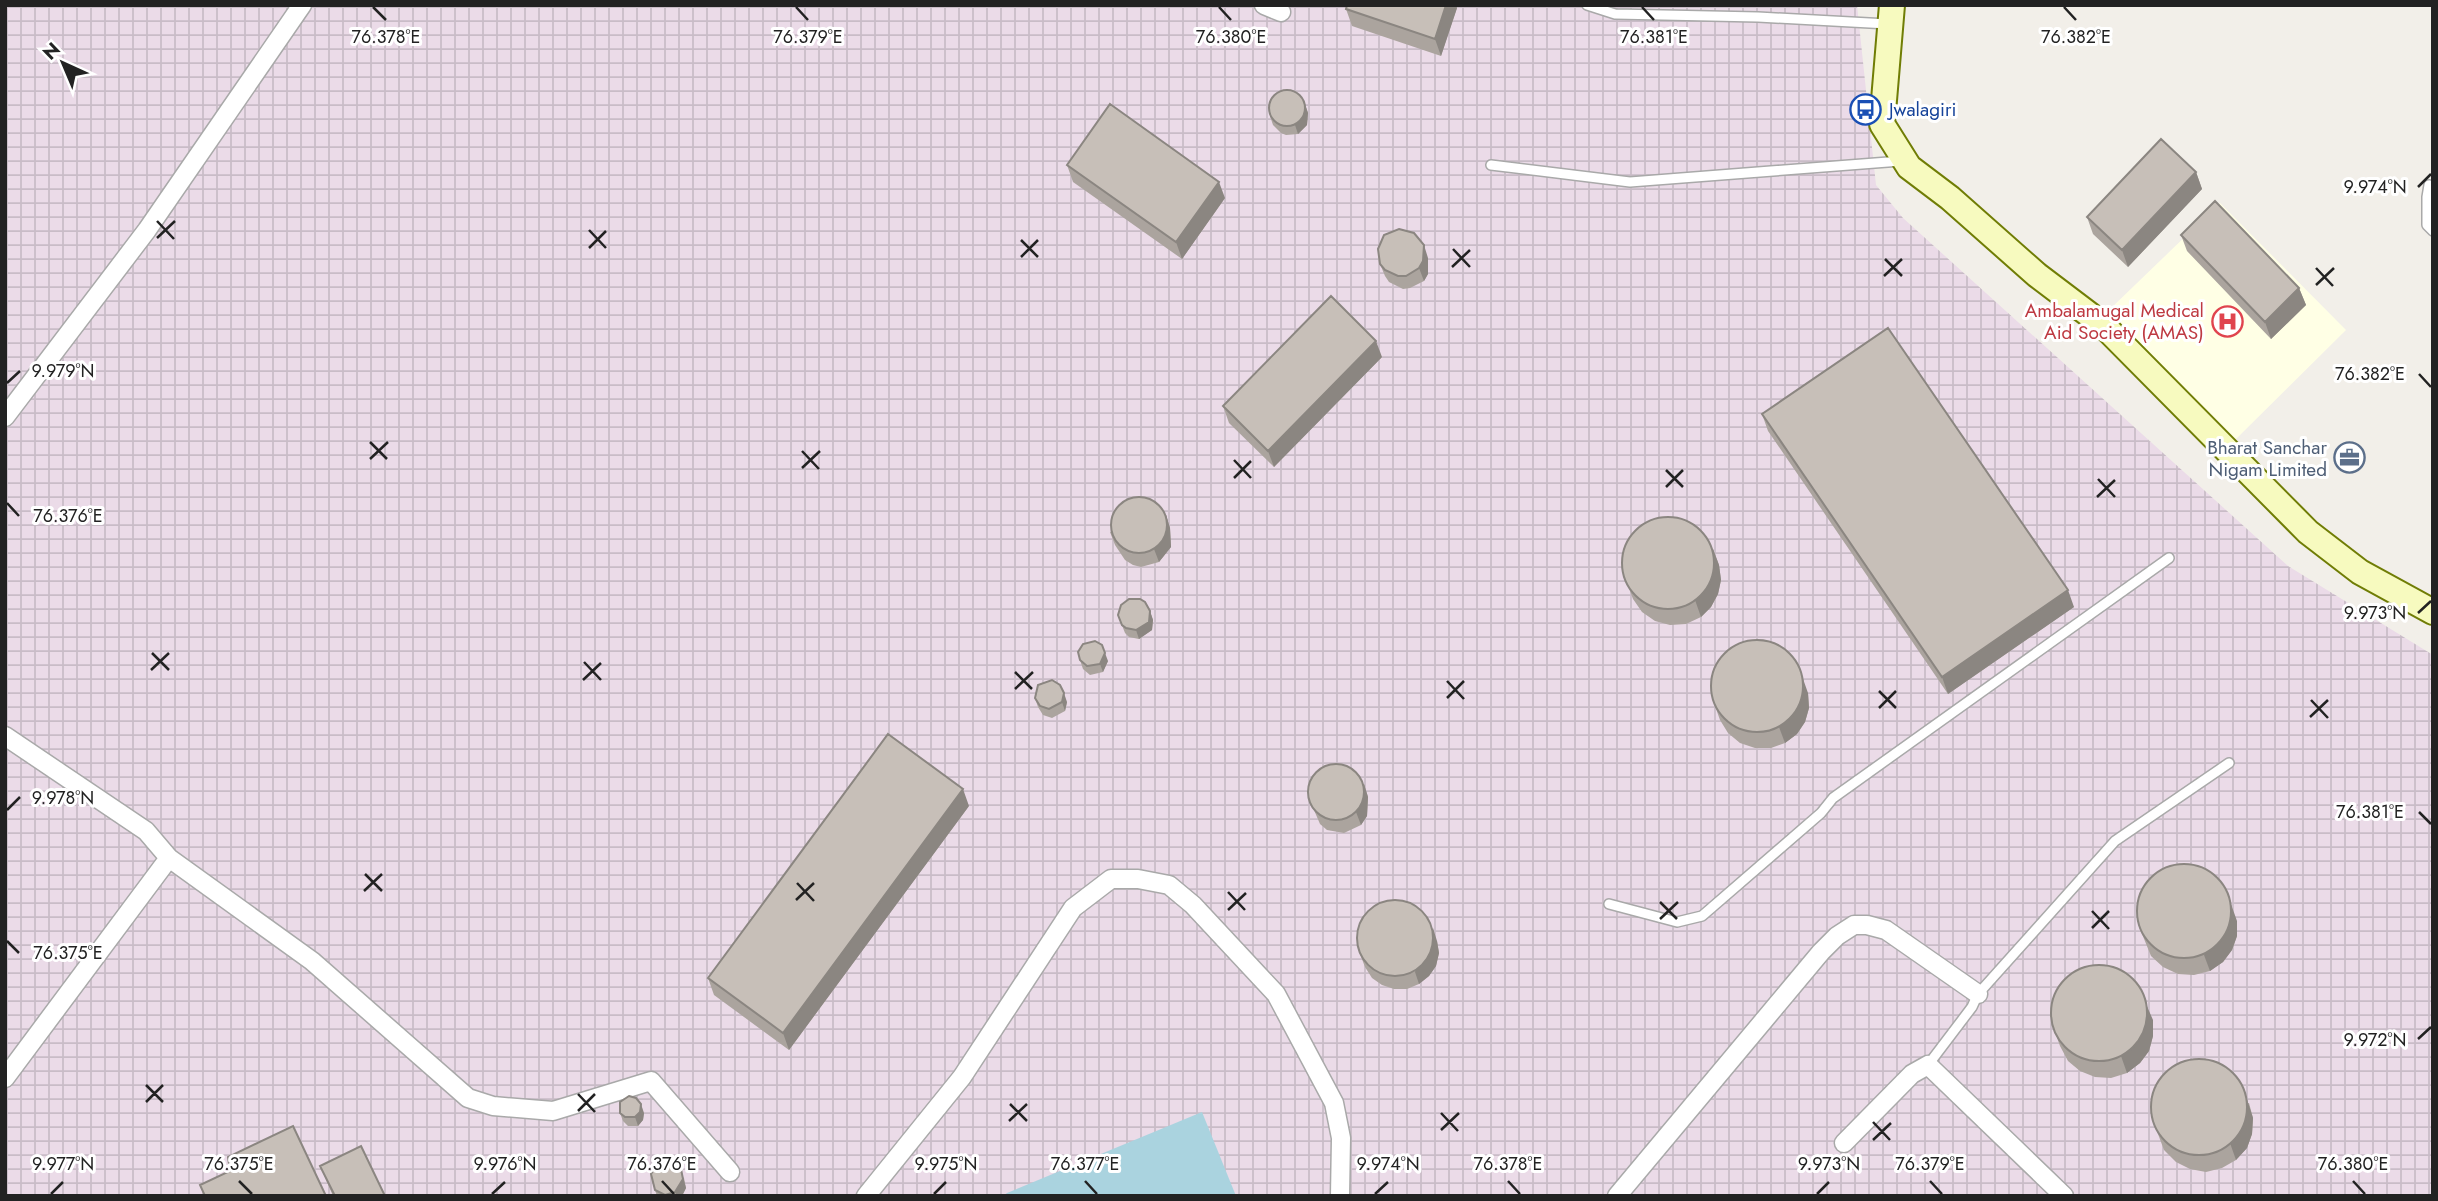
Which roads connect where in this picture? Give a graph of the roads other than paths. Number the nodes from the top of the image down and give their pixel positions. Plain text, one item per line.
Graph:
1 (302, 5) edge
2 (1587, 5) edge
3 (1891, 15) edge
4 (1905, 161) junction
5 (1492, 165) dead end
6 (2429, 185) dead end
7 (2433, 230) edge
8 (5, 417) edge
9 (2169, 558) dead end
10 (2433, 612) edge
11 (5, 736) edge
12 (2229, 763) dead end
13 (169, 858) junction
14 (1609, 904) dead end
15 (1978, 994) junction
16 (1928, 1065) junction
17 (5, 1078) edge
18 (1844, 1143) dead end
19 (730, 1172) dead end
20 (866, 1196) edge
21 (1340, 1196) edge
22 (1617, 1196) edge
23 (2064, 1196) edge

1 - 8 street
2 - 3 lane
3 - 4 main road
4 - 5 lane
4 - 10 main road
6 - 7 lane
9 - 14 lane
11 - 13 street
12 - 15 lane
13 - 17 street
13 - 19 street
15 - 16 lane
15 - 22 street
16 - 18 street
16 - 23 street
20 - 21 street

